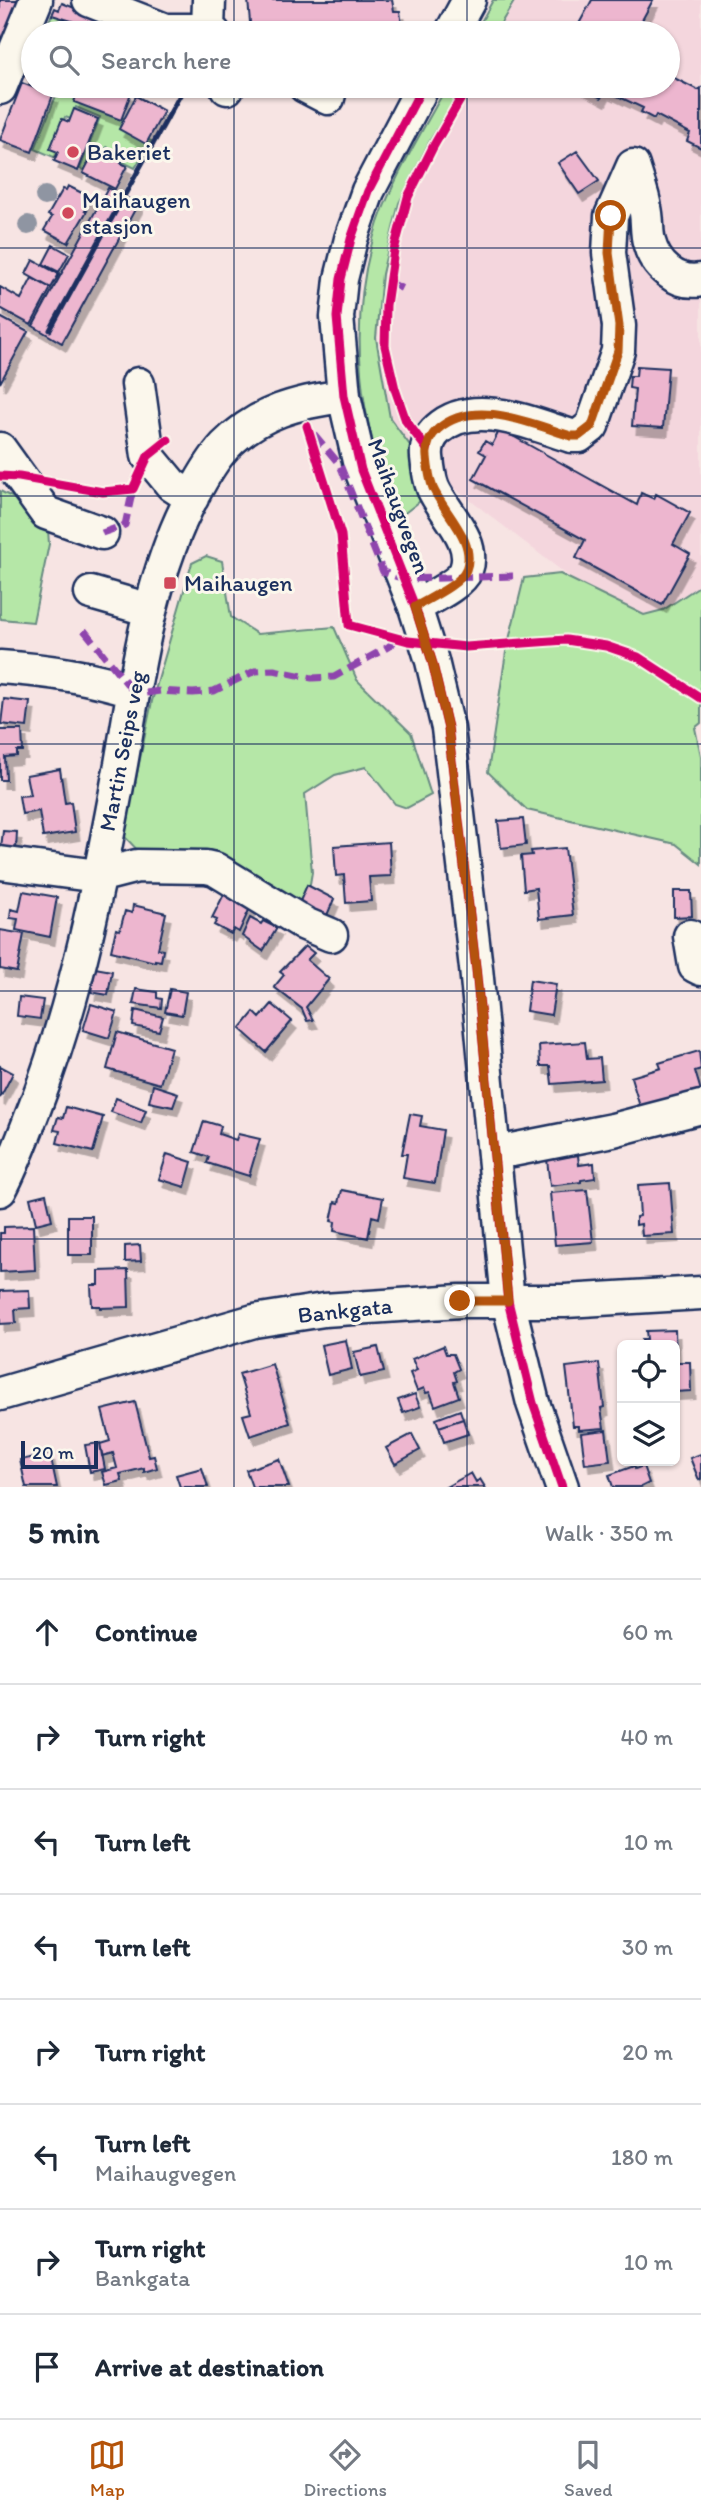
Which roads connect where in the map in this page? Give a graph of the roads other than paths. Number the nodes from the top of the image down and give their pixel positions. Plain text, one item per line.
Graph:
1 (36, 0) edge
2 (89, 0) edge
3 (469, 0) edge
4 (27, 21) edge
5 (142, 21) edge
6 (458, 21) edge
7 (21, 37) edge
8 (0, 88) edge
9 (417, 98) edge
10 (701, 281) edge
11 (138, 384) dead end
12 (344, 396) junction
13 (0, 449) edge
14 (192, 498) junction
15 (102, 533) dead end
16 (91, 593) dead end
17 (415, 607) junction
18 (150, 610) junction
19 (0, 667) edge
20 (132, 690) junction
21 (0, 863) edge
22 (98, 876) junction
23 (331, 935) dead end
24 (691, 936) dead end
25 (701, 969) edge
26 (701, 1107) edge
27 (512, 1150) dead end
28 (0, 1190) edge
29 (701, 1293) edge
30 (508, 1301) junction
31 (0, 1394) edge
32 (554, 1481) edge

1 - 4 street
2 - 5 street
3 - 6 street
7 - 8 street
9 - 12 street, Maihaugvegen
10 - 17 street
11 - 14 street
12 - 14 street, Martin Seips veg
12 - 17 street, Maihaugvegen
13 - 15 street
14 - 18 street, Martin Seips veg
16 - 18 street
17 - 30 street, Maihaugvegen
18 - 20 street, Martin Seips veg
19 - 20 street
20 - 22 street, Martin Seips veg
21 - 22 street
22 - 23 street
22 - 28 street, Martin Seips veg
24 - 25 street
26 - 27 street
29 - 30 street, Bankgata
30 - 31 street, Bankgata
30 - 32 street, Maihaugvegen

